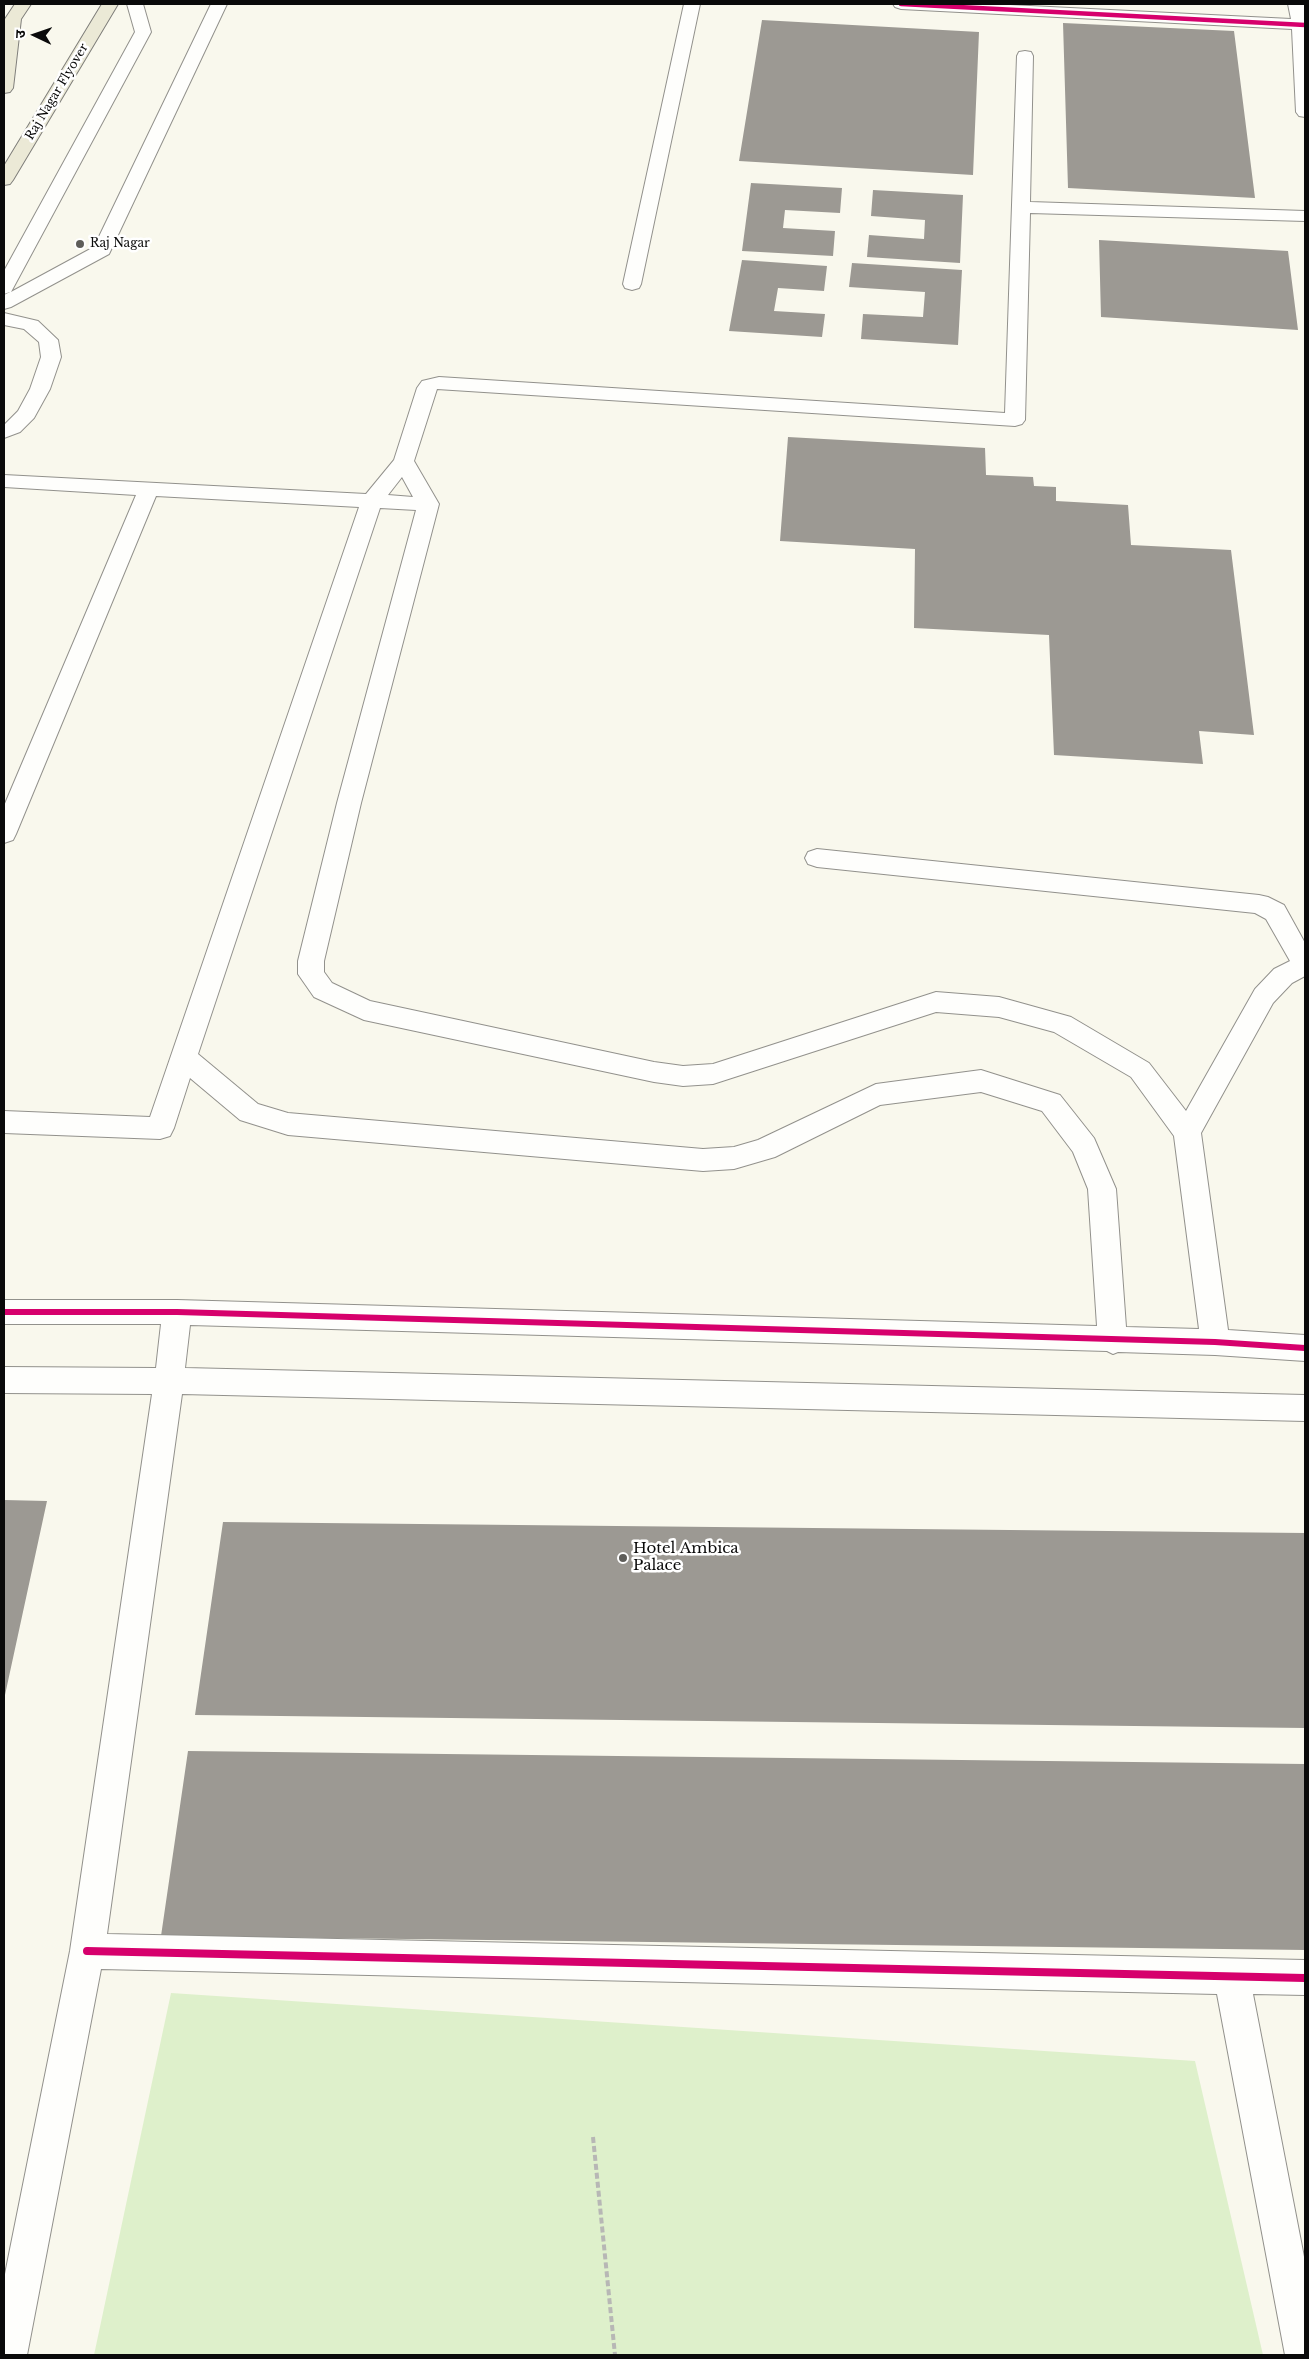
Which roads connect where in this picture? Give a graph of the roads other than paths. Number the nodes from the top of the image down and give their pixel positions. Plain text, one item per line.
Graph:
1 (23, 4) edge
2 (110, 4) edge
3 (135, 4) edge
4 (220, 4) edge
5 (692, 4) edge
6 (901, 4) edge
7 (1296, 4) edge
8 (8, 22) edge
9 (1302, 25) edge
10 (1025, 56) dead end
11 (4, 87) edge
12 (1305, 112) edge
13 (4, 180) edge
14 (1022, 207) junction
15 (1305, 216) edge
16 (632, 284) dead end
17 (4, 288) edge
18 (4, 303) edge
19 (4, 319) edge
20 (4, 432) edge
21 (404, 461) junction
22 (4, 482) edge
23 (148, 490) junction
24 (371, 502) junction
25 (428, 504) junction
26 (4, 834) edge
27 (817, 858) dead end
28 (1305, 965) edge
29 (184, 1058) junction
30 (4, 1122) edge
31 (1187, 1133) junction
32 (4, 1312) edge
33 (177, 1312) junction
34 (1113, 1341) junction
35 (1215, 1342) junction
36 (1305, 1348) edge
37 (4, 1380) edge
38 (169, 1381) junction
39 (1305, 1408) edge
40 (88, 1951) junction
41 (1232, 1978) junction
42 (1305, 1978) edge
43 (8, 2355) edge
44 (1304, 2355) edge

1 - 8 main road
2 - 13 main road, Raj Nagar Flyover
3 - 17 street
4 - 18 street
5 - 16 street
6 - 9 street
7 - 9 street
8 - 11 main road
9 - 12 street
10 - 14 street
14 - 15 street
14 - 21 street
19 - 20 street
21 - 24 street
21 - 25 street
22 - 23 street
23 - 24 street
23 - 26 street
24 - 25 street
24 - 29 street
25 - 31 street
27 - 28 street
28 - 31 street
29 - 30 street
29 - 34 street
31 - 35 street
32 - 33 street
33 - 34 street
33 - 38 street
34 - 35 street
35 - 36 street
37 - 38 street
38 - 39 street
38 - 40 street
40 - 41 street
40 - 43 street
41 - 42 street
41 - 44 street

